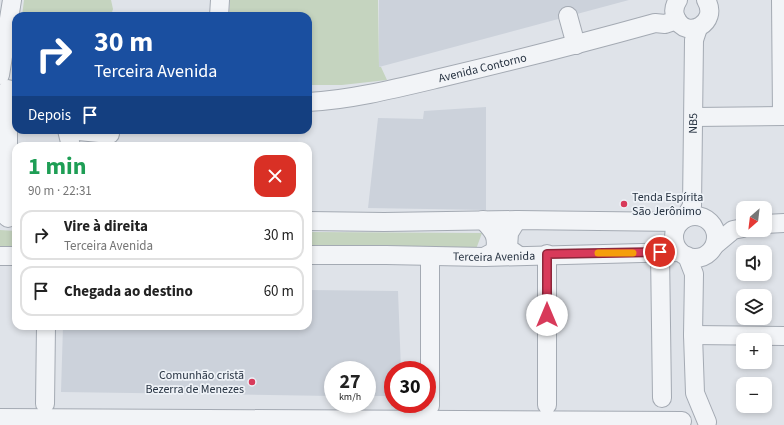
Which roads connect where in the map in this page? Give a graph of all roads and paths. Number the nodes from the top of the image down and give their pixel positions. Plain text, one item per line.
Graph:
1 (12, 0) edge
2 (220, 0) edge
3 (706, 0) edge
4 (781, 0) edge
5 (219, 12) edge
6 (568, 16) dead end
7 (685, 21) edge
8 (576, 45) junction
9 (6, 86) edge
10 (312, 102) edge
11 (694, 116) junction
12 (783, 116) edge
13 (694, 218) junction
14 (8, 219) edge
15 (483, 220) junction
16 (517, 220) junction
17 (312, 221) edge
18 (784, 223) edge
19 (772, 224) edge
20 (736, 228) edge
21 (736, 230) edge
22 (710, 250) junction
23 (660, 252) junction
24 (547, 254) junction
25 (684, 254) junction
26 (312, 255) edge
27 (518, 255) junction
28 (0, 256) edge
29 (12, 256) edge
30 (430, 256) junction
31 (484, 257) junction
32 (694, 274) junction
33 (46, 330) edge
34 (693, 335) junction
35 (784, 336) edge
36 (430, 361) edge
37 (695, 393) junction
38 (662, 398) dead end
39 (45, 404) dead end
40 (547, 405) dead end
41 (0, 418) edge
42 (682, 421) edge
43 (708, 424) edge

1 - 9 street
2 - 5 street
3 - 7 street
4 - 12 street
6 - 8 street
7 - 8 street, Avenida Contorno
7 - 11 street, NB5
8 - 10 street, Avenida Contorno
9 - 14 street
11 - 12 street
11 - 13 street, NB5
13 - 16 street
13 - 20 street
13 - 22 street
13 - 25 street
15 - 16 street
15 - 17 street
15 - 31 street
16 - 27 street
18 - 19 street
21 - 22 street
22 - 25 street
22 - 32 street
23 - 24 street, Terceira Avenida
23 - 25 street, Terceira Avenida
23 - 38 street
24 - 27 street, Terceira Avenida
24 - 40 street
25 - 32 street
26 - 30 street, Terceira Avenida
27 - 31 street, Terceira Avenida
28 - 29 street
30 - 31 street, Terceira Avenida
30 - 36 street
32 - 34 street
33 - 39 street
34 - 35 street
34 - 37 street
37 - 42 street
37 - 43 street
41 - 42 street
42 - 43 street

